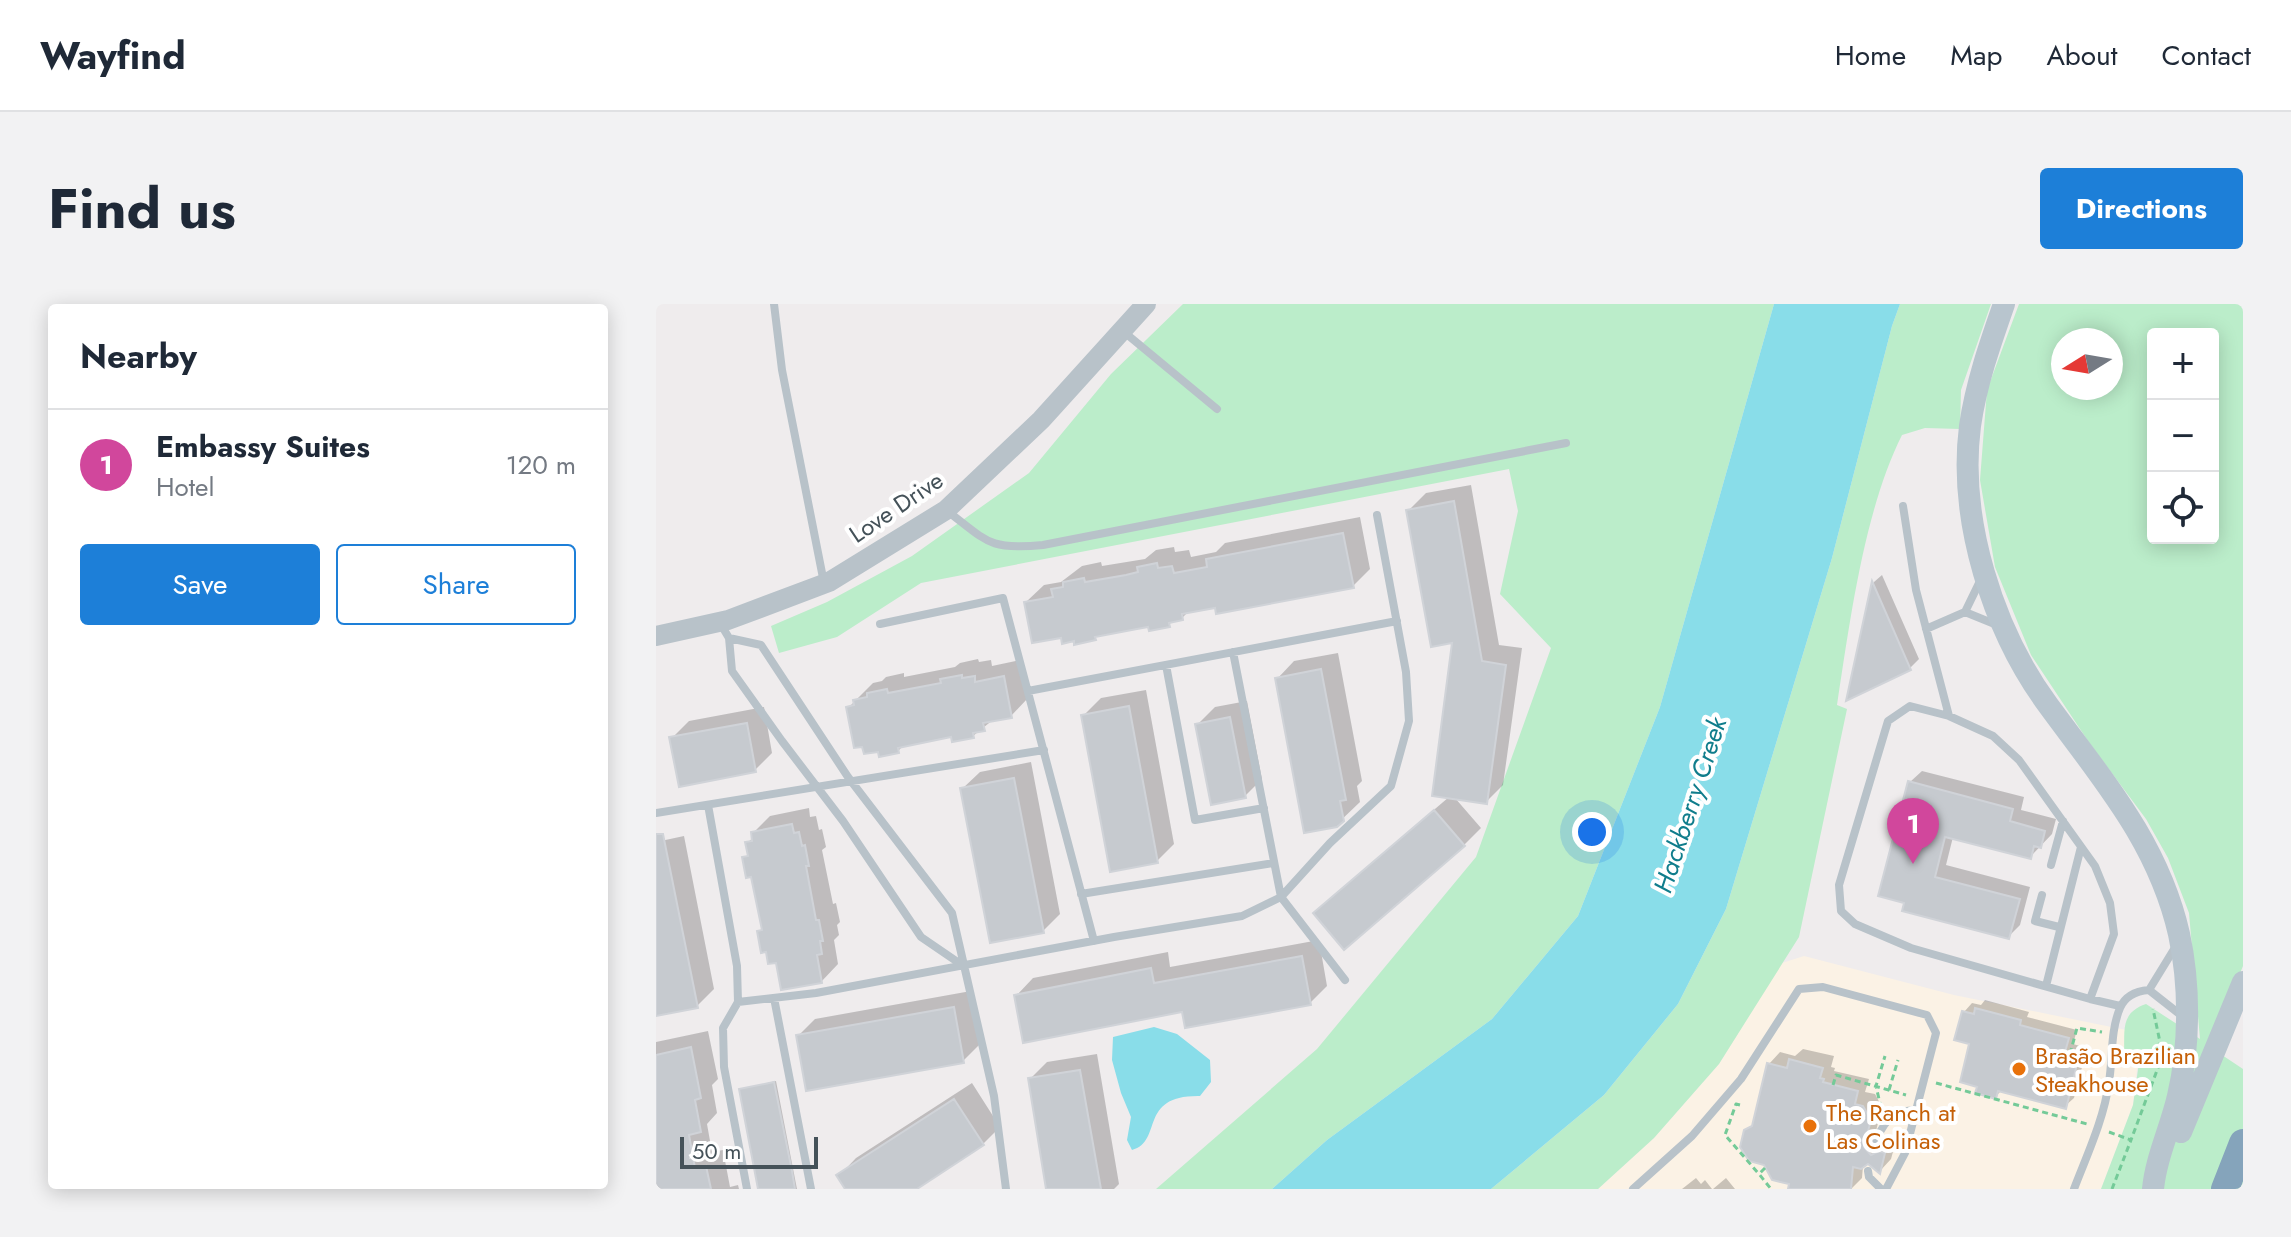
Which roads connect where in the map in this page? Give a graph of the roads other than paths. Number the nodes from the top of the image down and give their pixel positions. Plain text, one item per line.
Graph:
1 (774, 304) edge
2 (1146, 304) edge
3 (2004, 304) edge
4 (1123, 331) junction
5 (1217, 409) dead end
6 (1566, 443) dead end
7 (1903, 506) dead end
8 (946, 510) junction
9 (1377, 515) dead end
10 (1983, 573) junction
11 (824, 584) junction
12 (1965, 612) junction
13 (1397, 621) junction
14 (880, 624) dead end
15 (1926, 629) junction
16 (2005, 629) junction
17 (724, 630) junction
18 (656, 636) edge
19 (1233, 652) junction
20 (1166, 665) junction
21 (1028, 691) junction
22 (1949, 716) junction
23 (1044, 750) junction
24 (851, 781) junction
25 (816, 786) junction
26 (708, 805) junction
27 (1264, 808) junction
28 (656, 813) edge
29 (2063, 821) junction
30 (2081, 847) junction
31 (1274, 863) junction
32 (2051, 865) dead end
33 (1081, 894) junction
34 (2042, 895) dead end
35 (1281, 897) junction
36 (2059, 927) junction
37 (2180, 939) junction
38 (1094, 941) junction
39 (963, 965) junction
40 (1345, 980) dead end
41 (2243, 982) edge
42 (2046, 986) junction
43 (2149, 990) junction
44 (774, 998) junction
45 (2090, 999) junction
46 (738, 1002) junction
47 (2120, 1006) junction
48 (2186, 1021) junction
49 (1918, 1110) junction
50 (2243, 1143) edge
51 (1873, 1148) dead end
52 (2243, 1149) edge
53 (1868, 1171) dead end
54 (747, 1189) edge
55 (811, 1189) edge
56 (1006, 1189) edge
57 (1633, 1189) edge
58 (1884, 1189) edge
59 (2074, 1189) edge
60 (2155, 1189) edge
61 (2225, 1189) edge
62 (2231, 1189) edge

1 - 11 lane
2 - 4 street, Love Drive
3 - 10 main road
4 - 5 lane
4 - 8 street, Love Drive
6 - 8 lane
7 - 15 lane
8 - 11 street, Love Drive
9 - 13 lane
10 - 12 lane
10 - 16 main road
11 - 17 street, Love Drive
12 - 15 lane
12 - 16 lane
13 - 19 lane
13 - 35 lane
14 - 21 lane
15 - 22 lane
16 - 37 main road
17 - 18 street, Love Drive
17 - 24 lane
17 - 25 lane
19 - 20 lane
19 - 27 lane
20 - 21 lane
20 - 27 lane
21 - 23 lane
22 - 29 lane
22 - 42 lane
23 - 24 lane
23 - 33 lane
24 - 25 lane
24 - 39 lane
25 - 26 lane
25 - 39 lane
26 - 28 lane
26 - 46 lane
27 - 31 lane
29 - 30 lane
29 - 32 lane
30 - 36 lane
30 - 45 lane
31 - 33 lane
31 - 35 lane
33 - 38 lane
34 - 36 lane
35 - 38 lane
35 - 40 lane
36 - 42 lane
37 - 43 lane
37 - 48 main road
38 - 39 lane
39 - 44 lane
39 - 56 lane
41 - 60 main road
42 - 45 lane
43 - 47 lane
43 - 48 lane
44 - 46 lane
44 - 55 lane
45 - 47 lane
46 - 54 lane
47 - 59 lane
48 - 60 main road
49 - 51 lane
49 - 57 lane
49 - 58 lane
50 - 61 highway
52 - 62 highway
53 - 58 lane

